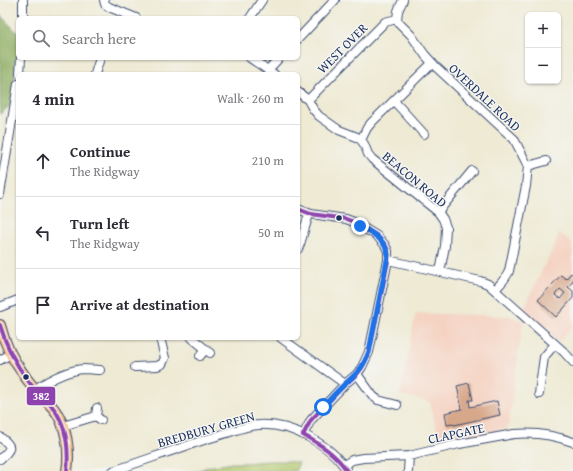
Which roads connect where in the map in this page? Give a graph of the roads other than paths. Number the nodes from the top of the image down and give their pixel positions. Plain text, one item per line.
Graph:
1 (23, 0) edge
2 (104, 0) edge
3 (262, 0) edge
4 (335, 0) edge
5 (403, 0) edge
6 (117, 14) edge
7 (22, 16) edge
8 (251, 16) edge
9 (397, 19) junction
10 (300, 37) edge
11 (21, 60) edge
12 (99, 60) edge
13 (253, 60) edge
14 (278, 60) edge
15 (432, 63) junction
16 (20, 72) edge
17 (96, 72) edge
18 (271, 72) edge
19 (300, 94) edge
20 (16, 96) edge
21 (308, 100) junction
22 (394, 101) junction
23 (424, 134) dead end
24 (361, 140) junction
25 (546, 161) dead end
26 (528, 166) junction
27 (468, 172) dead end
28 (0, 194) edge
29 (300, 210) edge
30 (438, 212) junction
31 (309, 214) junction
32 (300, 244) edge
33 (388, 260) junction
34 (440, 272) junction
35 (495, 290) junction
36 (16, 301) edge
37 (0, 307) edge
38 (0, 325) edge
39 (160, 340) edge
40 (194, 340) edge
41 (284, 340) edge
42 (555, 344) junction
43 (11, 354) junction
44 (200, 356) dead end
45 (0, 360) edge
46 (573, 362) edge
47 (135, 366) dead end
48 (100, 370) dead end
49 (357, 374) junction
50 (345, 384) junction
51 (35, 389) junction
52 (539, 394) dead end
53 (397, 404) dead end
54 (98, 415) dead end
55 (63, 426) junction
56 (303, 435) junction
57 (0, 437) edge
58 (573, 442) edge
59 (409, 456) junction
60 (0, 459) edge
61 (346, 468) edge
62 (67, 471) edge
63 (113, 471) edge
64 (408, 471) edge

1 - 7 street
2 - 6 street
3 - 8 street
4 - 10 street
5 - 9 street
9 - 15 street, OVERDALE ROAD
9 - 21 street, WEST OVER
11 - 16 street
12 - 17 street
13 - 18 street
14 - 18 street
15 - 22 street
15 - 26 street, OVERDALE ROAD
19 - 21 street
20 - 28 street
21 - 24 street
22 - 23 street
22 - 24 street
24 - 30 street, BEACON ROAD
25 - 26 street
26 - 35 street
27 - 30 street
29 - 31 street
30 - 34 street, BEACON ROAD
31 - 32 street
31 - 33 street
33 - 34 street
33 - 49 street
34 - 35 street
35 - 42 street
36 - 37 street
38 - 43 main road
39 - 47 street
40 - 44 street
41 - 50 street
42 - 46 street
42 - 52 street
43 - 45 street
43 - 51 main road
48 - 51 street
49 - 50 street
49 - 53 street
50 - 56 street
51 - 55 main road
54 - 55 street
55 - 62 main road
56 - 61 street, BREDBURY GREEN
56 - 63 street, BREDBURY GREEN
57 - 60 street
58 - 59 street, CLAPGATE
59 - 61 street, CLAPGATE
59 - 64 street

